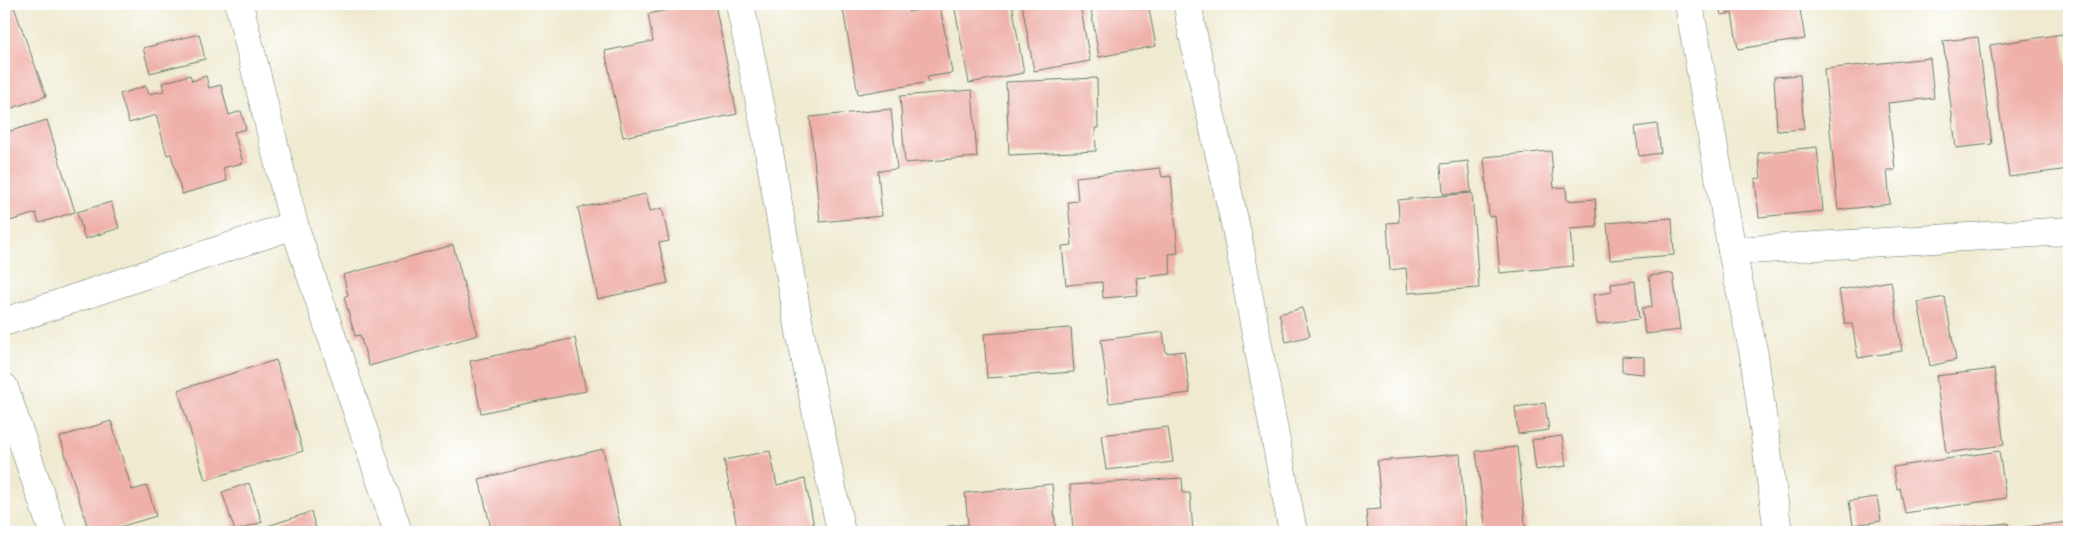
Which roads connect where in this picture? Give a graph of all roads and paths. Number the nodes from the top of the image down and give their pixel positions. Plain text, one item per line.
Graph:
1 (239, 4) edge
2 (740, 4) edge
3 (1188, 4) edge
4 (1689, 4) edge
5 (294, 225) junction
6 (2069, 231) edge
7 (1732, 251) junction
8 (4, 322) edge
9 (4, 387) edge
10 (53, 532) edge
11 (398, 532) edge
12 (842, 532) edge
13 (1293, 532) edge
14 (1778, 532) edge

1 - 5 street
2 - 12 street
3 - 13 street
4 - 7 street
5 - 8 street
5 - 11 street
6 - 7 street
7 - 14 street
9 - 10 street

